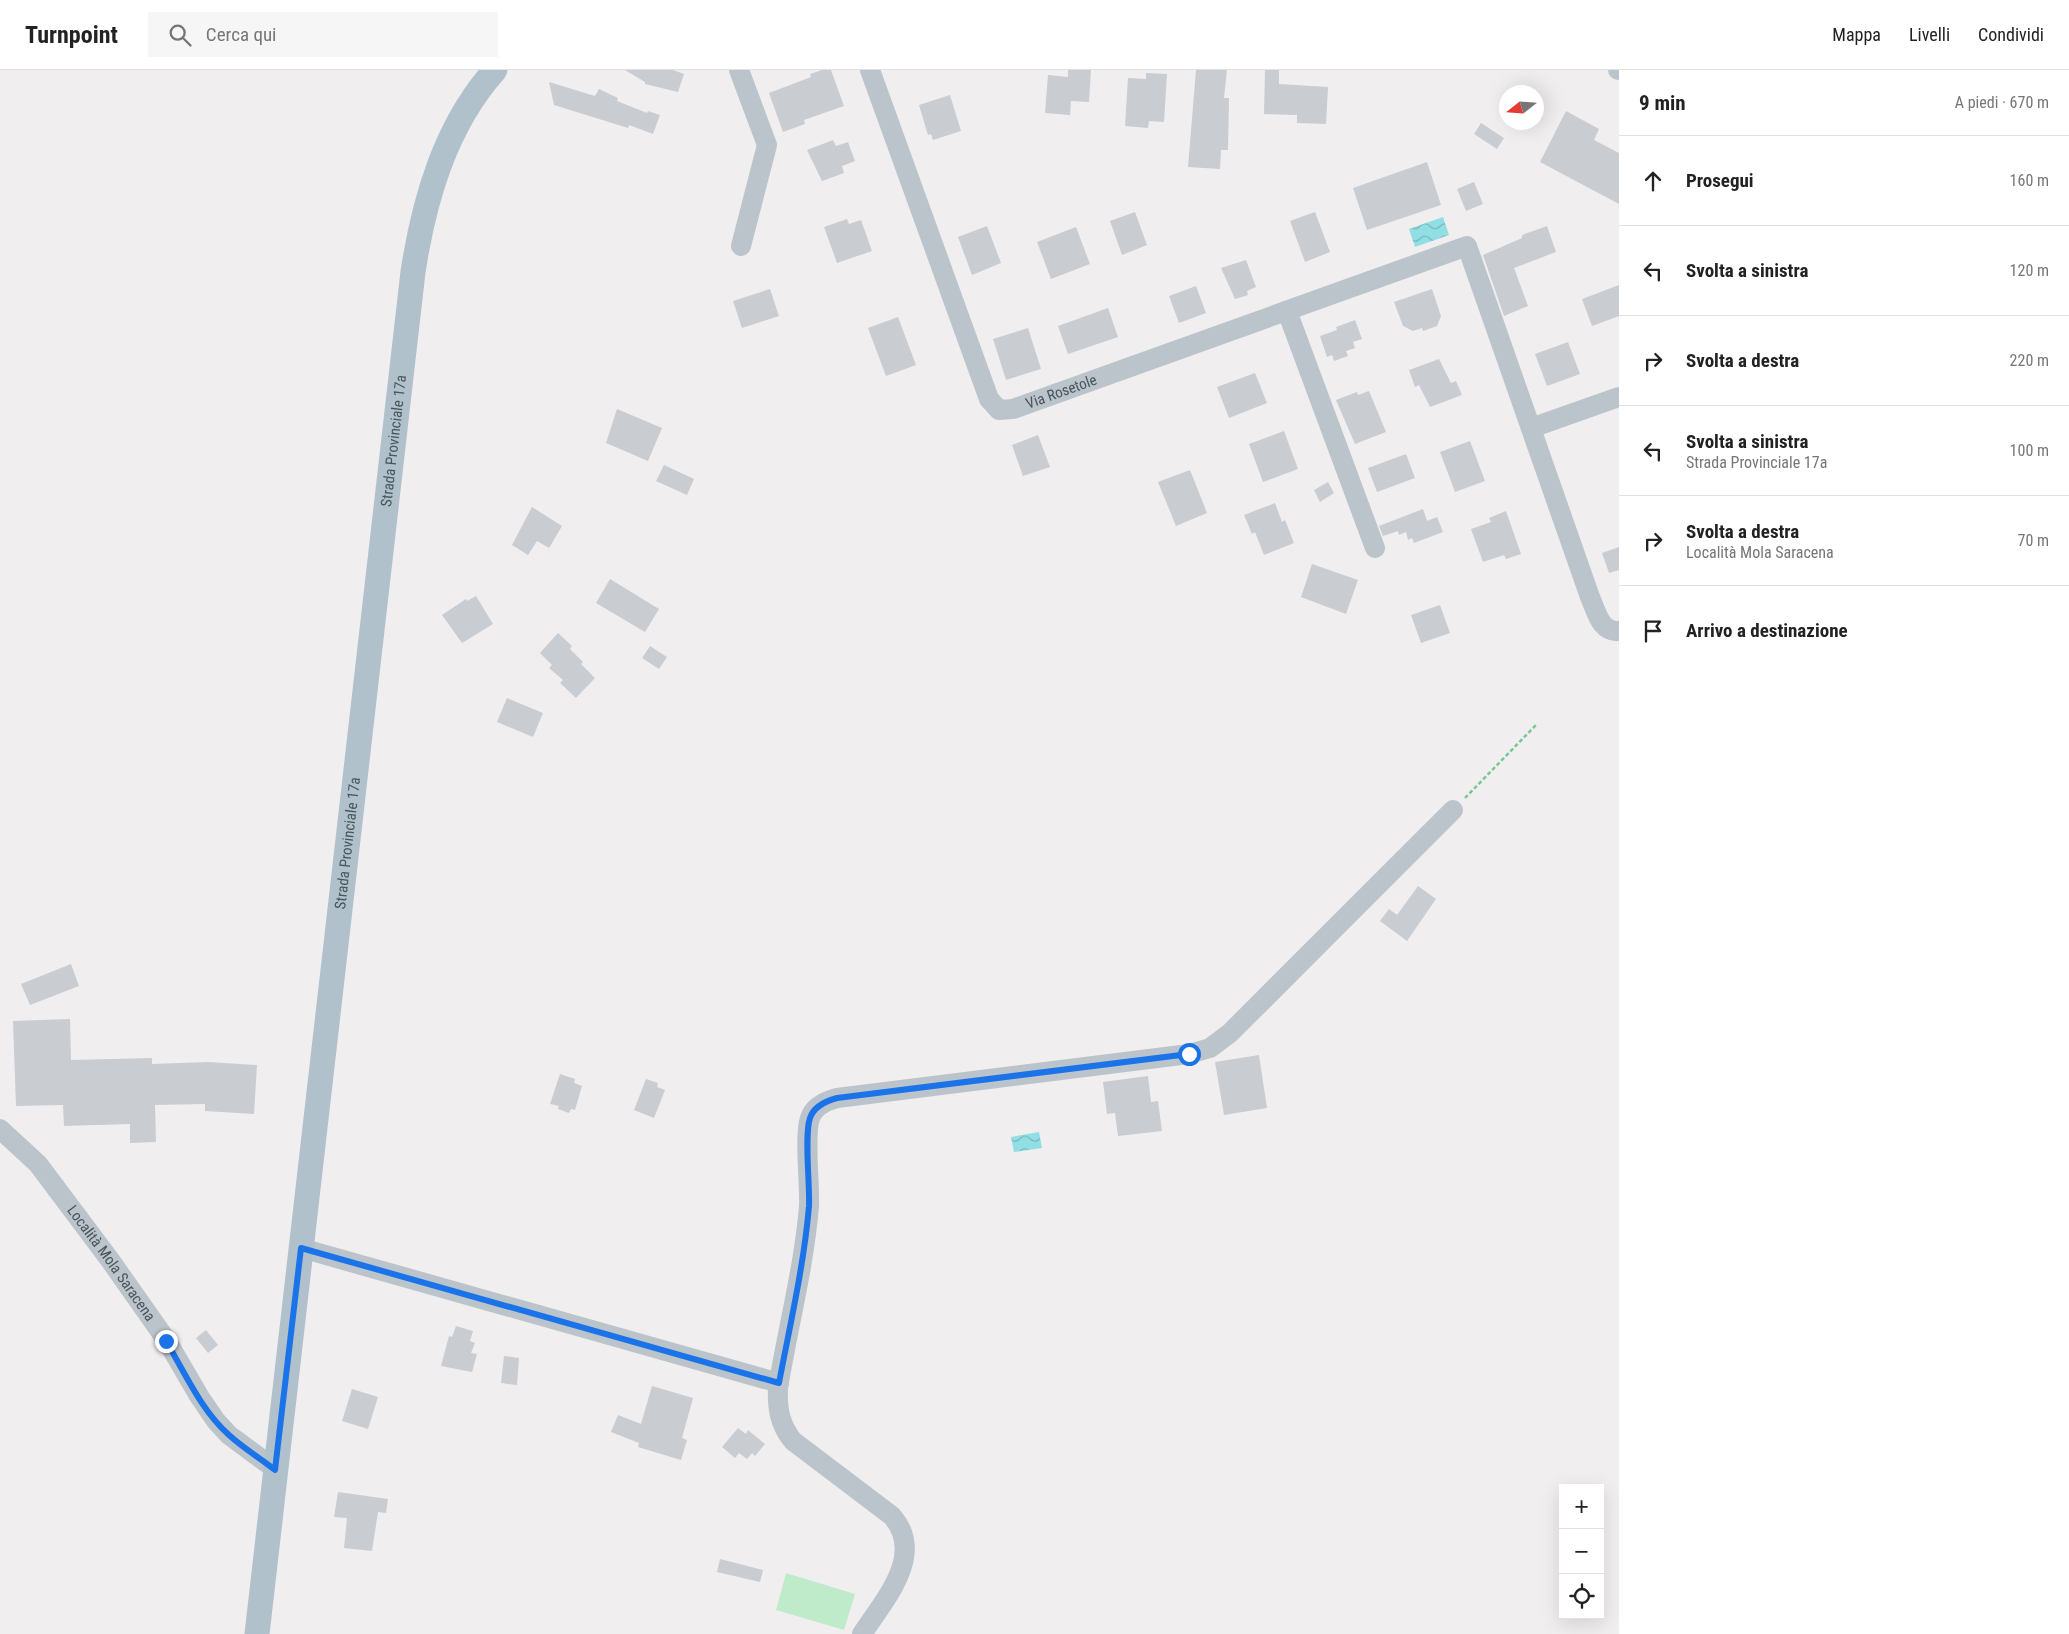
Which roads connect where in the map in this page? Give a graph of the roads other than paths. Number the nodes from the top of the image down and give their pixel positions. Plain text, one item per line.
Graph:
1 (495, 70) edge
2 (739, 70) edge
3 (870, 70) edge
4 (742, 246) dead end
5 (1287, 311) junction
6 (1619, 397) edge
7 (1531, 428) junction
8 (1375, 548) dead end
9 (1619, 631) edge
10 (1453, 810) road end
11 (0, 1129) edge
12 (301, 1248) junction
13 (779, 1383) junction
14 (275, 1470) junction
15 (257, 1634) edge
16 (862, 1634) edge

1 - 12 main road, Strada Provinciale 17a
2 - 4 street
3 - 5 street, Via Rosetole
5 - 7 street, Via Rosetole
5 - 8 street
6 - 7 street
7 - 9 street
10 - 13 street
11 - 14 street, Località Mola Saracena
12 - 13 street
12 - 14 main road, Strada Provinciale 17a
13 - 16 street
14 - 15 main road, Strada Provinciale 17a

